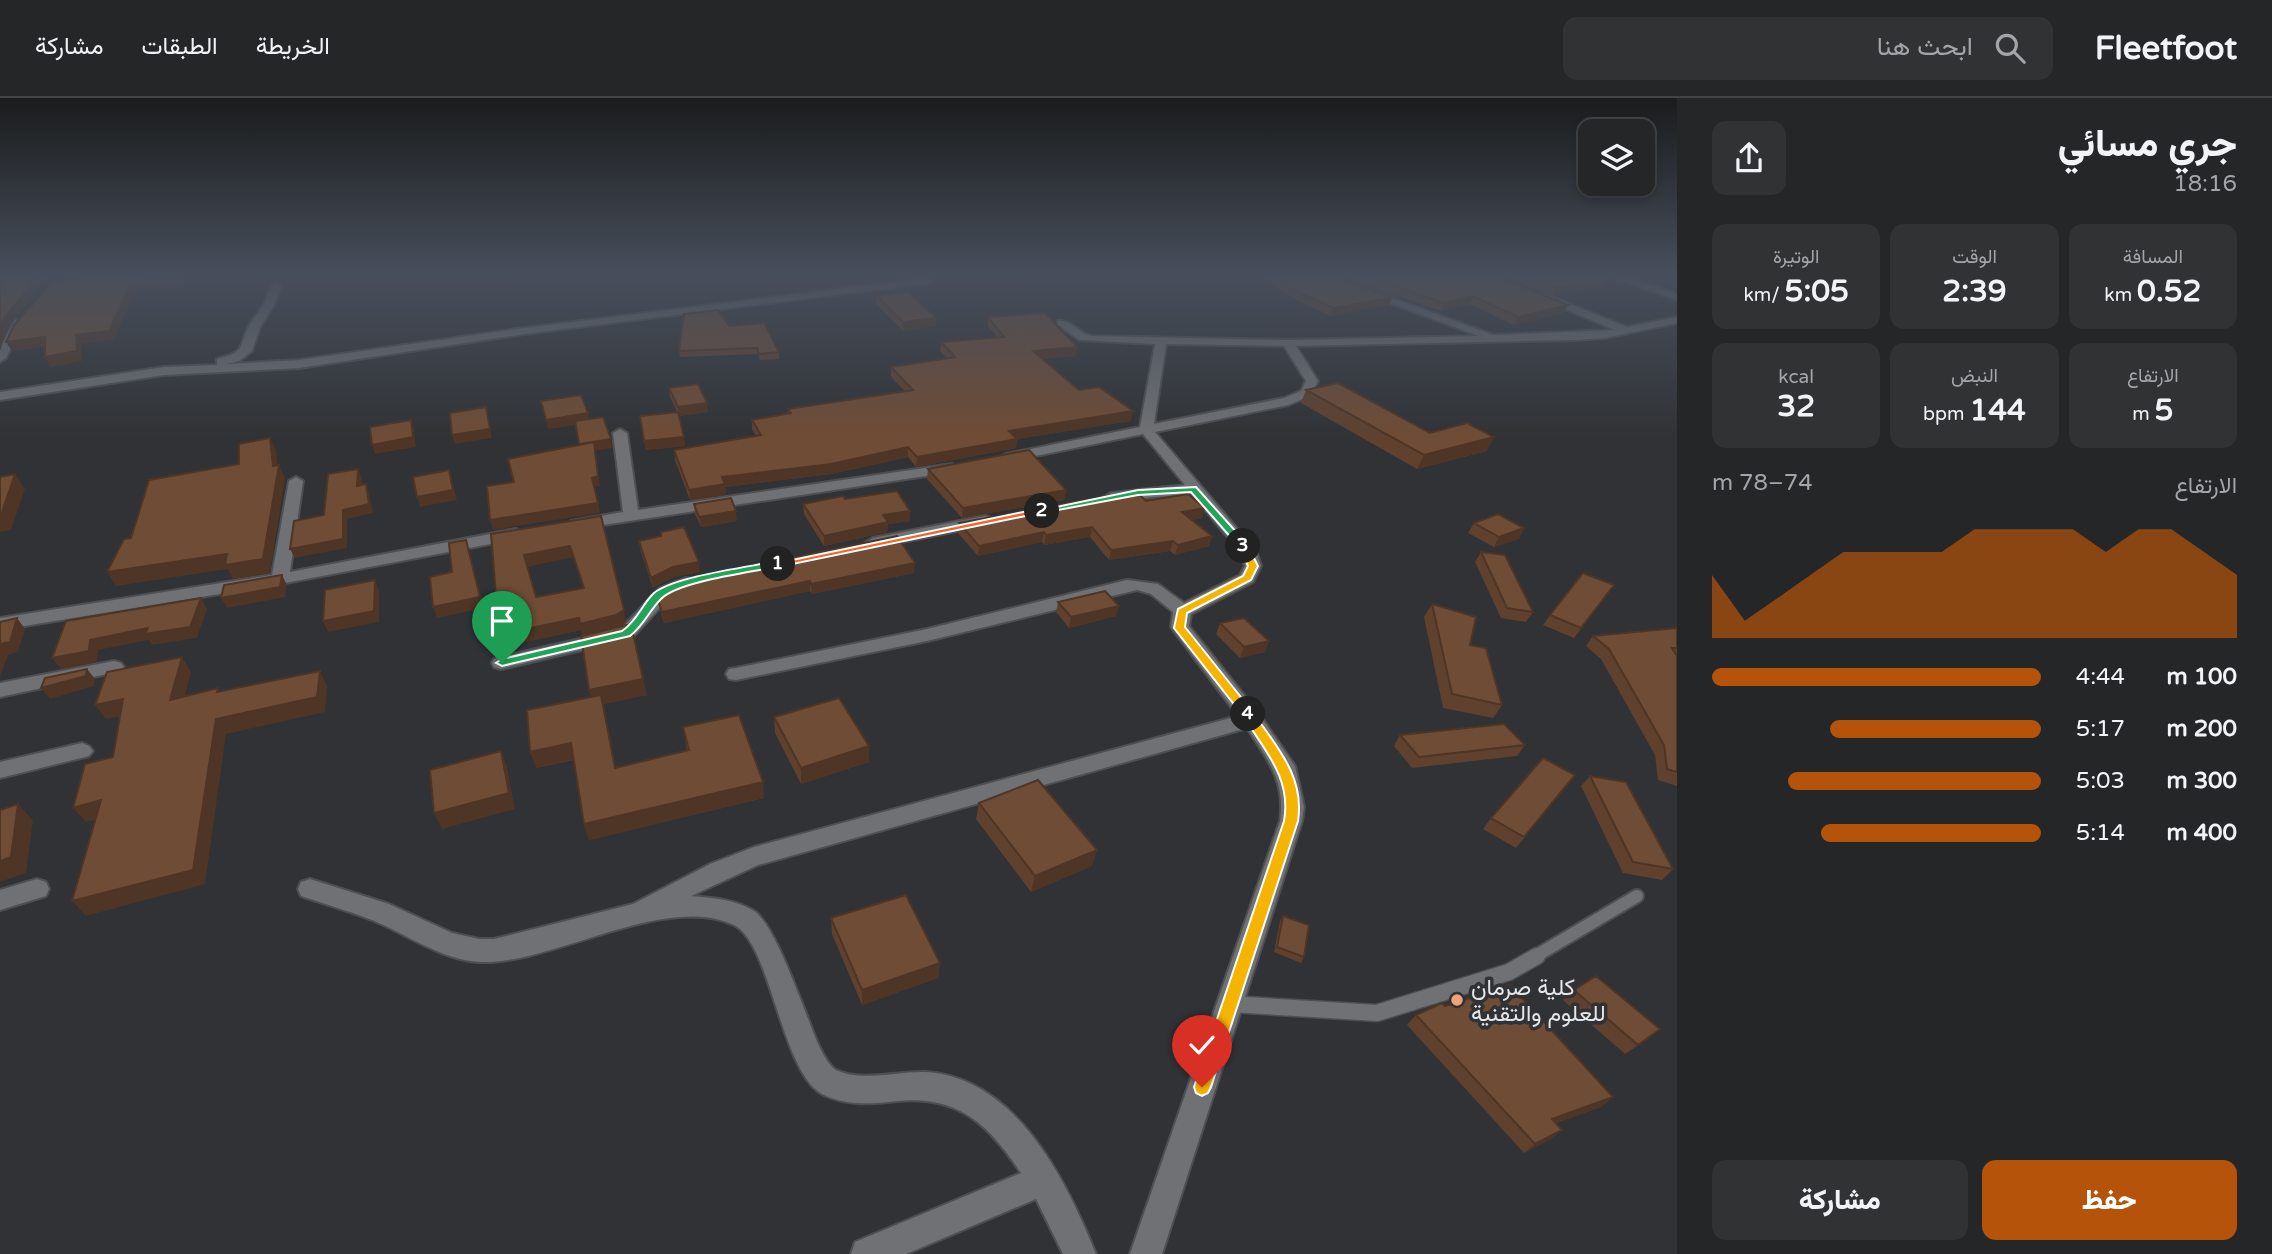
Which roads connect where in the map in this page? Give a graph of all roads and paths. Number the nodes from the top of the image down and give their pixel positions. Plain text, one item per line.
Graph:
1 (16, 331) edge
2 (253, 331) edge
3 (524, 331) edge
4 (1072, 331) edge
5 (1474, 331) edge
6 (1618, 331) edge
7 (1496, 339) junction
8 (1161, 341) junction
9 (1288, 344) junction
10 (0, 359) edge
11 (200, 368) junction
12 (0, 396) edge
13 (1146, 430) junction
14 (620, 433) dead end
15 (996, 460) edge
16 (970, 465) edge
17 (296, 481) dead end
18 (1193, 489) junction
19 (1097, 500) edge
20 (631, 516) junction
21 (1002, 518) edge
22 (566, 525) edge
23 (527, 532) edge
24 (854, 547) edge
25 (708, 578) edge
26 (280, 579) junction
27 (1182, 611) junction
28 (0, 624) edge
29 (502, 663) dead end
30 (114, 667) dead end
31 (736, 674) dead end
32 (0, 690) edge
33 (1252, 719) junction
34 (82, 751) dead end
35 (0, 770) edge
36 (37, 889) dead end
37 (310, 890) dead end
38 (1637, 896) dead end
39 (0, 900) edge
40 (629, 915) junction
41 (1230, 1004) junction
42 (1043, 1180) junction
43 (867, 1254) edge
44 (1080, 1254) edge
45 (1146, 1254) edge

1 - 10 street
2 - 11 street
3 - 11 street
4 - 8 street
5 - 7 street
6 - 7 street
7 - 9 street
8 - 9 street
8 - 13 street
9 - 13 street
11 - 12 street
13 - 15 street
13 - 18 street
14 - 20 street
16 - 20 street
17 - 26 street
18 - 19 street
18 - 27 street
20 - 22 street
21 - 24 street
23 - 26 street
25 - 29 street
26 - 28 street
27 - 31 street
27 - 33 street
30 - 32 street
33 - 40 street
33 - 41 street
34 - 35 street
36 - 39 street
37 - 40 street
38 - 41 lane
40 - 42 street
41 - 45 street
42 - 43 street
42 - 44 street

